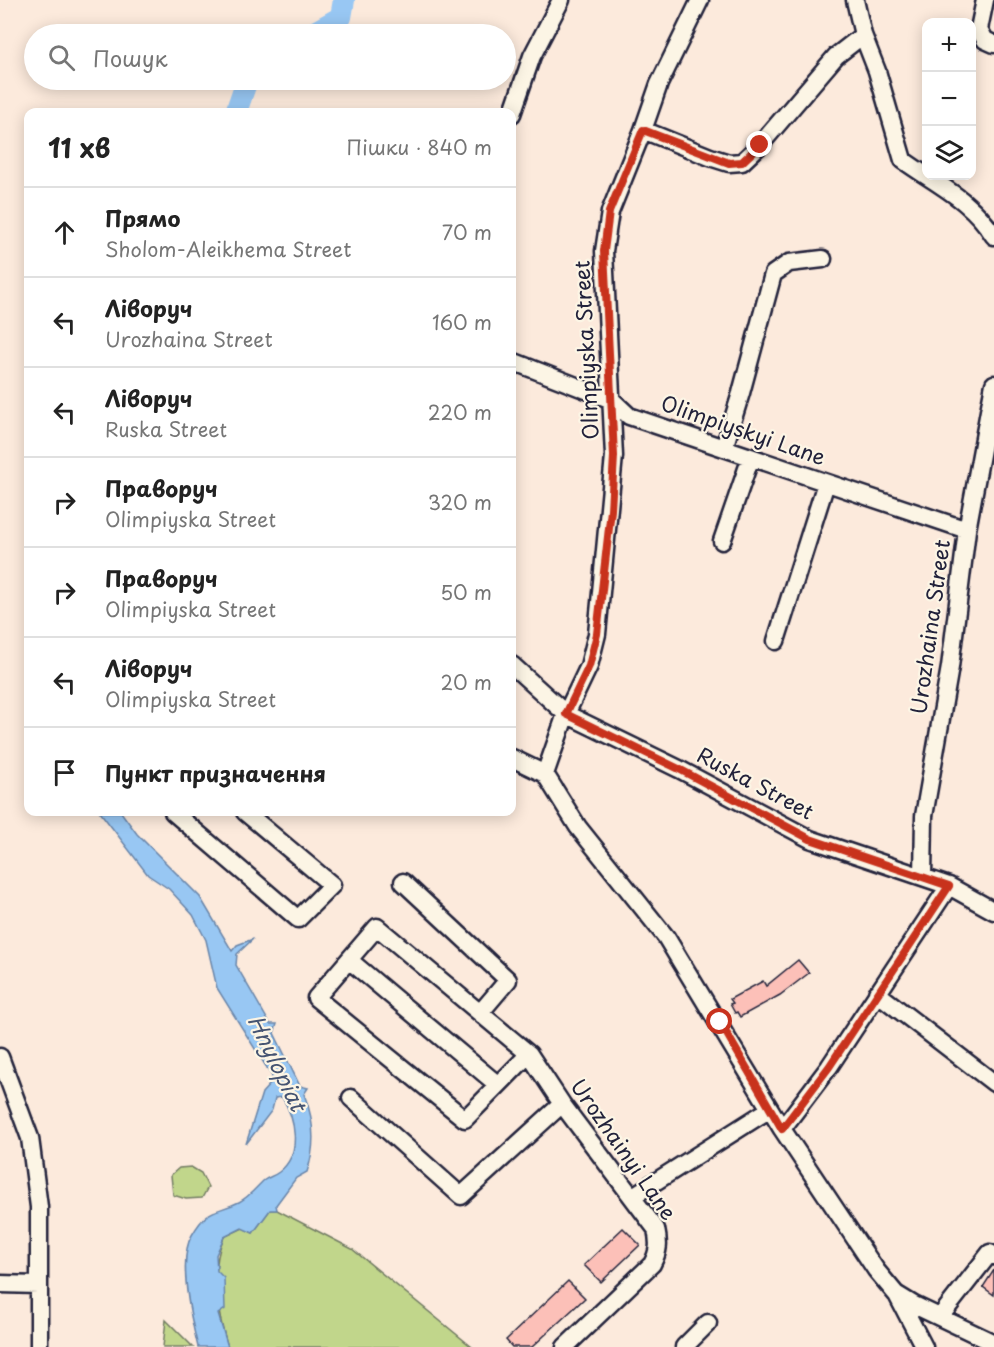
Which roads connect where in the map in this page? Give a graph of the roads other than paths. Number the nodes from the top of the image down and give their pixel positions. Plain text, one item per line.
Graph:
1 (561, 0) edge
2 (700, 0) edge
3 (855, 0) edge
4 (984, 0) edge
5 (863, 34) junction
6 (994, 44) edge
7 (514, 108) edge
8 (643, 130) junction
9 (994, 236) edge
10 (823, 259) dead end
11 (516, 362) edge
12 (994, 384) edge
13 (612, 400) junction
14 (724, 448) junction
15 (751, 457) junction
16 (826, 483) junction
17 (967, 530) junction
18 (723, 541) dead end
19 (776, 641) dead end
20 (516, 669) edge
21 (566, 714) junction
22 (516, 760) edge
23 (545, 774) junction
24 (178, 816) edge
25 (250, 816) edge
26 (923, 877) junction
27 (403, 882) dead end
28 (949, 886) junction
29 (994, 911) edge
30 (349, 960) junction
31 (877, 993) junction
32 (480, 1013) junction
33 (529, 1054) junction
34 (0, 1057) edge
35 (994, 1083) edge
36 (498, 1085) junction
37 (351, 1098) dead end
38 (562, 1104) junction
39 (770, 1109) junction
40 (782, 1129) junction
41 (633, 1196) junction
42 (994, 1256) edge
43 (0, 1284) edge
44 (38, 1284) junction
45 (896, 1294) junction
46 (940, 1317) junction
47 (708, 1323) dead end
48 (994, 1343) edge
49 (39, 1347) edge
50 (565, 1347) edge
51 (684, 1347) edge
52 (924, 1347) edge

1 - 7 street
2 - 8 street, Olimpiyska Street
3 - 5 street
4 - 6 street
5 - 8 street
5 - 9 street
8 - 13 street, Olimpiyska Street
10 - 14 street
11 - 13 street, Olimpiyskyi Lane
12 - 17 street, Urozhaina Street
13 - 14 street, Olimpiyskyi Lane
13 - 21 street, Olimpiyska Street
14 - 15 street, Olimpiyskyi Lane
15 - 16 street, Olimpiyskyi Lane
15 - 18 street
16 - 17 street, Olimpiyskyi Lane
16 - 19 street
17 - 26 street, Urozhaina Street
20 - 21 street, Ruska Street
21 - 23 street, Olimpiyska Street
21 - 26 street, Ruska Street
22 - 23 street
23 - 39 street
24 - 25 street
26 - 28 street, Ruska Street
27 - 32 street
28 - 29 street, Ruska Street
28 - 31 street
30 - 32 street, Urozhainyi Lane
30 - 36 street
30 - 36 street
31 - 35 street
31 - 40 street
32 - 33 street, Urozhainyi Lane
33 - 36 street
33 - 38 street, Urozhainyi Lane
34 - 44 street
37 - 38 street
38 - 41 street, Urozhainyi Lane
39 - 40 street
39 - 41 street
40 - 45 street
41 - 50 street, Urozhainyi Lane
42 - 46 street
43 - 44 street
44 - 49 street
45 - 46 street
45 - 52 street
46 - 48 street
47 - 51 street

